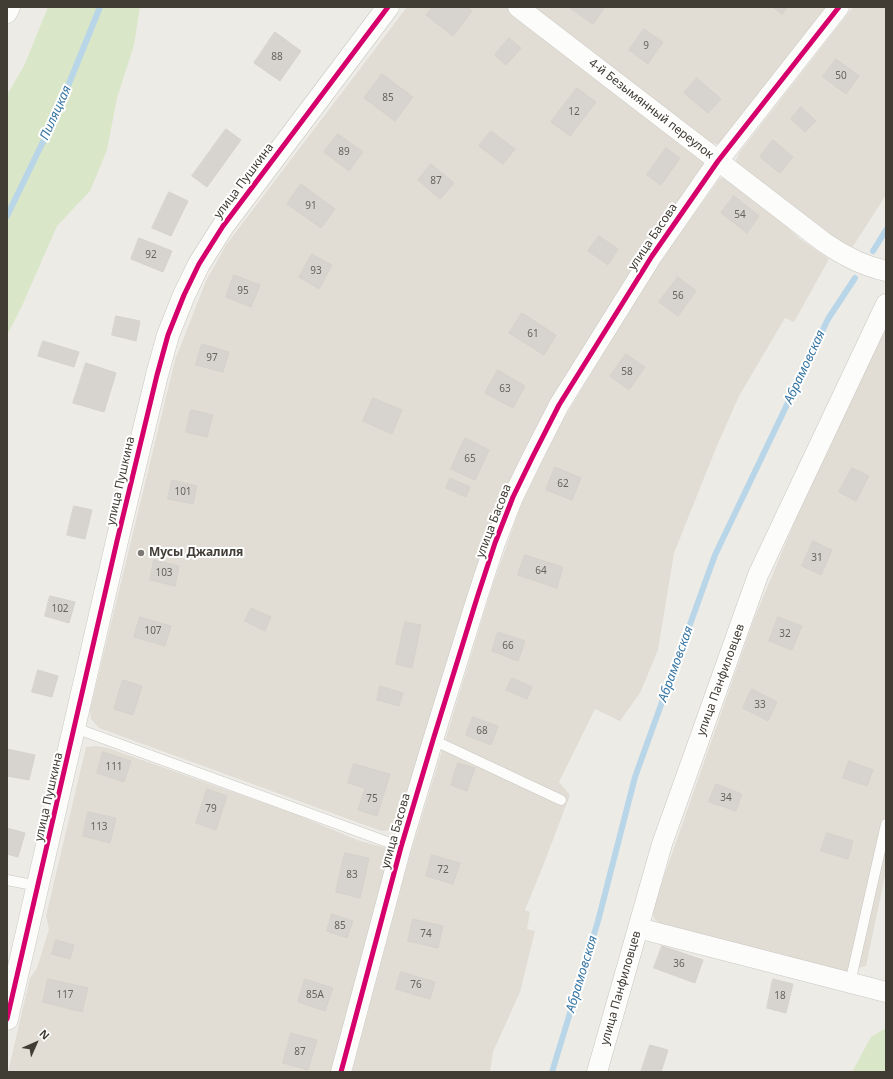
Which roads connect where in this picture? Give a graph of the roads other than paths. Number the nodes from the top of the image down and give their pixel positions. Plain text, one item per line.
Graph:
1 (10, 7) edge
2 (388, 7) edge
3 (518, 7) edge
4 (839, 7) edge
5 (7, 13) edge
6 (718, 161) junction
7 (886, 271) edge
8 (886, 304) edge
9 (75, 728) junction
10 (433, 740) junction
11 (562, 800) dead end
12 (886, 824) edge
13 (401, 847) junction
14 (7, 880) edge
15 (38, 886) junction
16 (638, 928) junction
17 (850, 983) junction
18 (886, 992) edge
19 (7, 1019) edge
20 (341, 1072) edge
21 (597, 1072) edge

1 - 5 street
2 - 9 street, улица Пушкина
3 - 6 street, 4-й Безымянный переулок
4 - 6 street, улица Басова
6 - 7 street, 4-й Безымянный переулок
6 - 10 street, улица Басова
8 - 16 street, улица Панфиловцев
9 - 13 lane
9 - 15 street, улица Пушкина
10 - 11 lane
10 - 13 street, улица Басова
12 - 17 lane
13 - 20 street, улица Басова
14 - 15 lane
15 - 19 street, улица Пушкина
16 - 17 street
16 - 21 street, улица Панфиловцев
17 - 18 street

